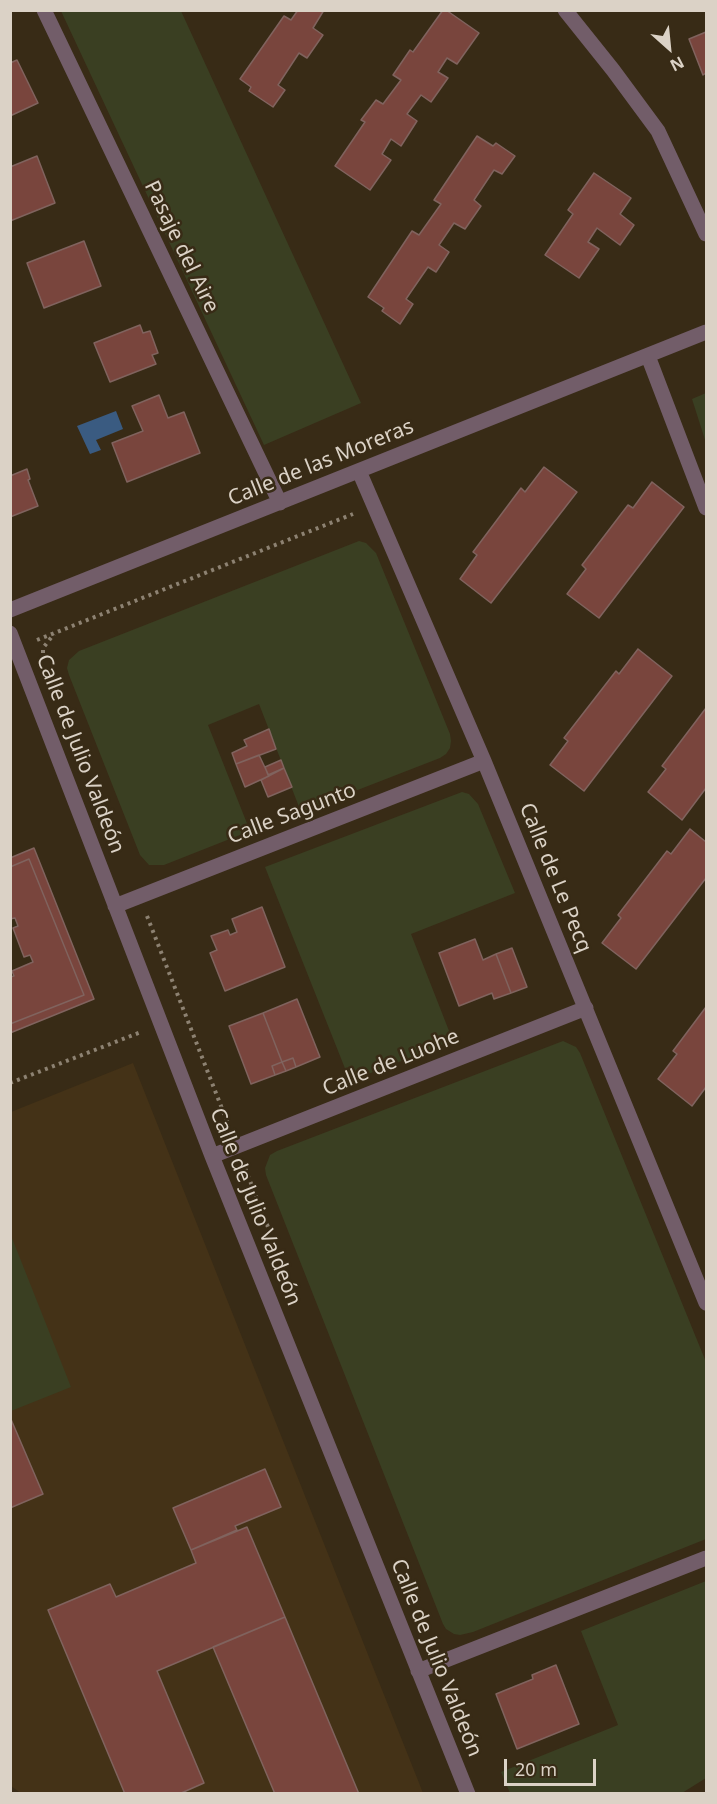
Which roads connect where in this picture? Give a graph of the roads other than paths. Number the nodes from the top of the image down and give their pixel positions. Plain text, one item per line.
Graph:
1 (44, 10) edge
2 (565, 10) edge
3 (706, 234) edge
4 (706, 332) edge
5 (648, 356) junction
6 (359, 471) junction
7 (280, 502) junction
8 (706, 508) edge
9 (10, 610) edge
10 (10, 633) edge
11 (484, 761) junction
12 (115, 906) junction
13 (586, 1008) junction
14 (212, 1156) junction
15 (706, 1303) edge
16 (706, 1558) edge
17 (418, 1671) junction
18 (468, 1794) edge

1 - 7 street, Pasaje del Aire
2 - 3 street
4 - 5 street, Calle de las Moreras
5 - 6 street, Calle de las Moreras
5 - 8 street
6 - 7 street, Calle de las Moreras
6 - 11 street, Calle de Le Pecq
7 - 9 street, Calle de las Moreras
10 - 12 street, Calle de Julio Valdeón
11 - 12 street, Calle Sagunto
11 - 13 street, Calle de Le Pecq
12 - 14 street, Calle de Julio Valdeón
13 - 14 street, Calle de Luohe
13 - 15 street, Calle de Le Pecq
14 - 17 street, Calle de Julio Valdeón
16 - 17 street
17 - 18 street, Calle de Julio Valdeón

